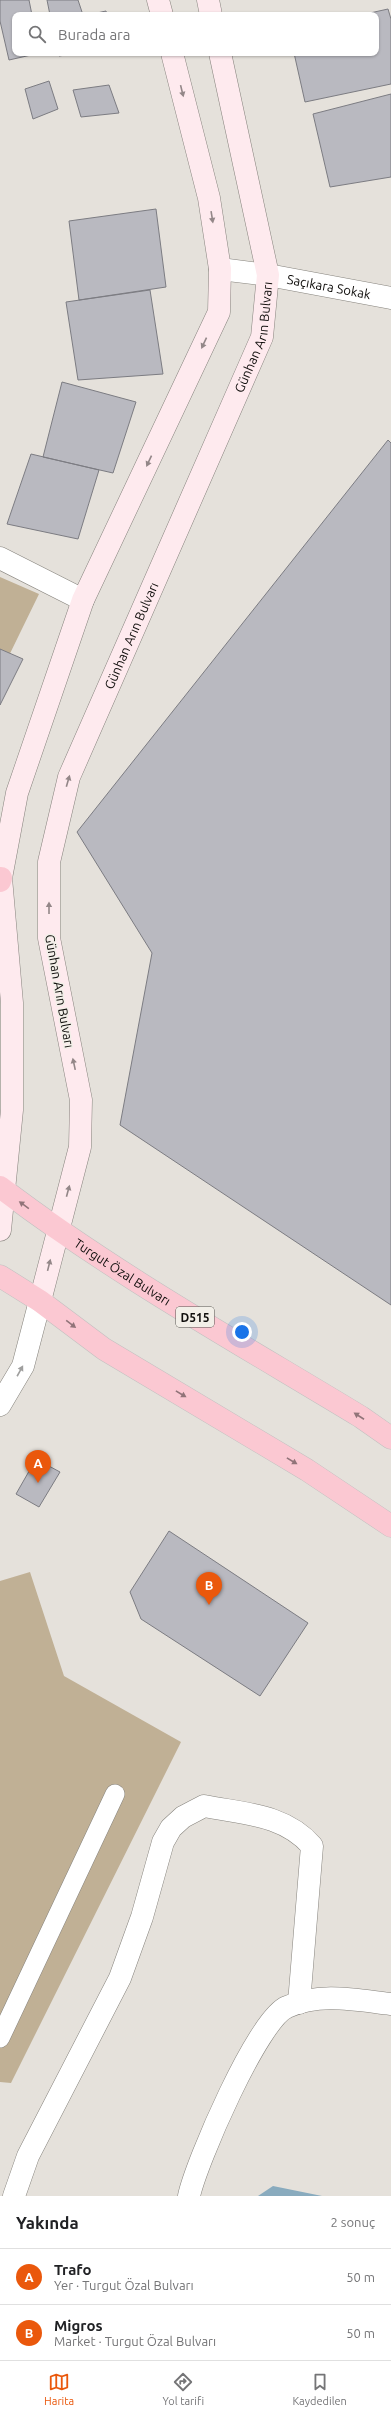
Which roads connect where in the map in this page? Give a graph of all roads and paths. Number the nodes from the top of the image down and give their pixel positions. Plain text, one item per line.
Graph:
1 (158, 0) edge
2 (208, 0) edge
3 (161, 12) edge
4 (210, 12) edge
5 (173, 56) edge
6 (221, 56) edge
7 (220, 269) junction
8 (268, 276) junction
9 (391, 298) edge
10 (0, 558) edge
11 (83, 600) junction
12 (0, 880) edge
13 (2, 1188) edge
14 (58, 1229) junction
15 (0, 1230) edge
16 (0, 1276) edge
17 (40, 1301) junction
18 (0, 1405) edge
19 (391, 1438) edge
20 (391, 1526) edge
21 (115, 1794) dead end
22 (299, 2003) junction
23 (391, 2004) edge
24 (0, 2038) edge
25 (14, 2196) edge
26 (189, 2196) edge

1 - 3 main road
2 - 4 main road
5 -> 7 main road
6 - 8 main road, Günhan Arın Bulvarı
7 - 8 street, Saçıkara Sokak
7 -> 11 main road
8 - 9 street, Saçıkara Sokak
14 -> 8 main road, Günhan Arın Bulvarı
10 - 11 street
11 - 12 main road
12 - 13 main road
14 -> 13 highway, Turgut Özal Bulvarı / D515
13 - 15 main road
17 -> 14 main road, Günhan Arın Bulvarı
19 -> 14 highway, Turgut Özal Bulvarı / D515
16 - 17 highway
18 -> 17 street
17 -> 20 highway
21 - 24 lane
22 - 23 street
22 - 25 street
22 - 26 street

